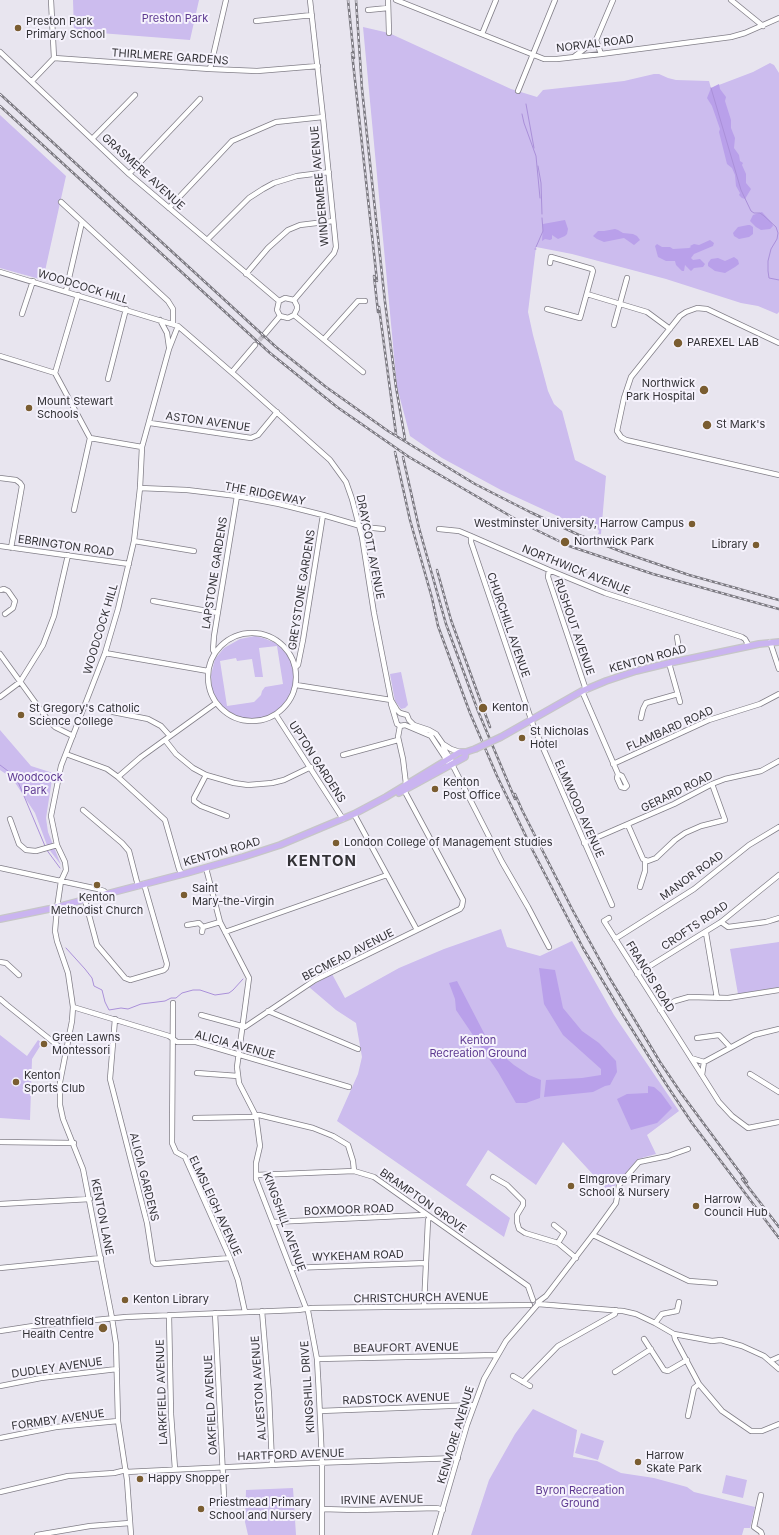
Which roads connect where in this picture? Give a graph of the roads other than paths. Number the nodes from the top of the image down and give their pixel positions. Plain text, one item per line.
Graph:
1 (51, 0) edge
2 (226, 0) edge
3 (310, 0) edge
4 (388, 0) edge
5 (396, 0) edge
6 (496, 0) edge
7 (555, 0) edge
8 (613, 0) edge
9 (732, 0) edge
10 (388, 8) junction
11 (368, 10) dead end
12 (312, 15) junction
13 (779, 18) edge
14 (256, 21) dead end
15 (763, 26) junction
16 (389, 33) dead end
17 (482, 34) junction
18 (596, 40) junction
19 (0, 52) edge
20 (601, 54) junction
21 (533, 55) junction
22 (575, 57) junction
23 (54, 58) junction
24 (318, 66) junction
25 (210, 69) junction
26 (32, 81) junction
27 (518, 91) dead end
28 (136, 95) dead end
29 (200, 99) dead end
30 (324, 117) junction
31 (92, 139) junction
32 (329, 172) junction
33 (129, 174) junction
34 (61, 202) dead end
35 (170, 208) junction
36 (333, 221) junction
37 (82, 222) junction
38 (207, 240) junction
39 (550, 263) dead end
40 (0, 272) edge
41 (246, 274) junction
42 (627, 278) dead end
43 (33, 281) junction
44 (66, 291) junction
45 (587, 294) junction
46 (78, 295) junction
47 (294, 300) junction
48 (279, 301) junction
49 (365, 301) dead end
50 (620, 304) junction
51 (126, 309) junction
52 (547, 309) dead end
53 (22, 314) dead end
54 (294, 315) junction
55 (280, 316) junction
56 (160, 320) junction
57 (173, 324) junction
58 (614, 325) dead end
59 (178, 326) junction
60 (670, 329) junction
61 (264, 335) tunnel mouth
62 (324, 339) junction
63 (779, 343) edge
64 (255, 345) tunnel mouth
65 (169, 349) junction
66 (0, 356) edge
67 (232, 372) junction
68 (363, 372) dead end
69 (55, 373) junction
70 (108, 378) dead end
71 (277, 412) junction
72 (150, 422) junction
73 (90, 438) junction
74 (142, 447) junction
75 (779, 475) edge
76 (0, 478) edge
77 (140, 488) junction
78 (237, 496) junction
79 (74, 510) dead end
80 (324, 515) junction
81 (359, 526) junction
82 (383, 529) dead end
83 (439, 529) dead end
84 (471, 536) junction
85 (134, 541) junction
86 (0, 546) edge
87 (11, 548) junction
88 (194, 551) dead end
89 (68, 555) junction
90 (129, 564) junction
91 (548, 570) junction
92 (0, 590) edge
93 (153, 601) dead end
94 (218, 613) junction
95 (5, 614) dead end
96 (676, 637) dead end
97 (770, 642) junction
98 (779, 642) edge
99 (749, 646) junction
100 (679, 649) dead end
101 (105, 653) junction
102 (216, 653) junction
103 (0, 654) edge
104 (669, 663) junction
105 (295, 668) junction
106 (779, 669) edge
107 (208, 671) junction
108 (20, 682) junction
109 (296, 685) junction
110 (584, 691) junction
111 (678, 694) junction
112 (779, 694) edge
113 (0, 697) edge
114 (389, 700) junction
115 (680, 702) dead end
116 (216, 703) junction
117 (113, 712) dead end
118 (400, 713) junction
119 (276, 714) junction
120 (396, 718) junction
121 (641, 718) dead end
122 (408, 720) junction
123 (531, 720) junction
124 (403, 726) junction
125 (73, 736) junction
126 (170, 736) junction
127 (165, 740) junction
128 (398, 740) junction
129 (443, 744) junction
130 (463, 752) junction
131 (66, 754) junction
132 (343, 755) dead end
133 (450, 762) junction
134 (779, 762) edge
135 (614, 764) junction
136 (311, 767) junction
137 (618, 774) dead end
138 (206, 775) junction
139 (118, 777) junction
140 (712, 784) junction
141 (405, 787) junction
142 (83, 810) dead end
143 (354, 814) junction
144 (228, 816) dead end
145 (10, 819) dead end
146 (343, 819) junction
147 (628, 825) junction
148 (779, 827) edge
149 (584, 843) junction
150 (57, 845) junction
151 (645, 860) junction
152 (0, 868) edge
153 (206, 868) junction
154 (182, 874) junction
155 (387, 875) junction
156 (779, 875) edge
157 (61, 881) junction
158 (141, 885) junction
159 (640, 887) dead end
160 (107, 894) junction
161 (85, 900) junction
162 (612, 905) dead end
163 (57, 908) junction
164 (779, 918) edge
165 (0, 919) edge
166 (606, 919) dead end
167 (220, 922) junction
168 (721, 922) junction
169 (187, 925) dead end
170 (417, 930) junction
171 (225, 932) junction
172 (706, 932) junction
173 (615, 939) junction
174 (549, 948) dead end
175 (0, 962) edge
176 (638, 974) junction
177 (19, 975) dead end
178 (779, 990) edge
179 (717, 998) junction
180 (0, 999) edge
181 (173, 1003) dead end
182 (73, 1007) junction
183 (660, 1010) junction
184 (268, 1011) junction
185 (201, 1015) dead end
186 (115, 1019) junction
187 (242, 1027) junction
188 (779, 1029) edge
189 (172, 1038) junction
190 (697, 1038) dead end
191 (730, 1047) junction
192 (358, 1049) dead end
193 (66, 1050) junction
194 (238, 1054) junction
195 (691, 1058) junction
196 (704, 1062) junction
197 (197, 1073) dead end
198 (750, 1074) dead end
199 (702, 1075) junction
200 (238, 1076) junction
201 (349, 1087) dead end
202 (779, 1092) edge
203 (256, 1116) junction
204 (195, 1118) dead end
205 (779, 1122) edge
206 (0, 1142) edge
207 (74, 1143) junction
208 (688, 1149) dead end
209 (354, 1171) junction
210 (256, 1175) junction
211 (492, 1177) dead end
212 (90, 1199) junction
213 (0, 1204) edge
214 (428, 1215) junction
215 (273, 1222) junction
216 (554, 1225) dead end
217 (593, 1235) junction
218 (558, 1243) junction
219 (101, 1258) junction
220 (230, 1258) junction
221 (576, 1258) junction
222 (426, 1263) junction
223 (0, 1268) edge
224 (291, 1268) junction
225 (715, 1283) dead end
226 (546, 1296) junction
227 (536, 1302) junction
228 (679, 1302) dead end
229 (550, 1305) junction
230 (424, 1306) junction
231 (532, 1306) junction
232 (307, 1310) junction
233 (616, 1310) junction
234 (262, 1311) junction
235 (245, 1312) junction
236 (215, 1313) junction
237 (169, 1315) junction
238 (112, 1318) junction
239 (655, 1323) junction
240 (0, 1331) edge
241 (674, 1334) junction
242 (644, 1338) dead end
243 (651, 1349) junction
244 (496, 1356) junction
245 (779, 1357) edge
246 (317, 1359) junction
247 (687, 1360) junction
248 (770, 1361) junction
249 (117, 1369) junction
250 (779, 1369) edge
251 (615, 1372) dead end
252 (513, 1376) dead end
253 (523, 1382) junction
254 (699, 1384) junction
255 (0, 1386) edge
256 (530, 1386) dead end
257 (474, 1405) junction
258 (320, 1411) junction
259 (688, 1416) dead end
260 (118, 1421) junction
261 (779, 1424) edge
262 (0, 1438) edge
263 (458, 1458) junction
264 (322, 1462) junction
265 (272, 1464) junction
266 (223, 1467) junction
267 (175, 1469) junction
268 (126, 1471) junction
269 (0, 1492) edge
270 (761, 1495) dead end
271 (224, 1497) dead end
272 (322, 1509) junction
273 (443, 1510) junction
274 (130, 1523) junction
275 (37, 1535) edge
276 (131, 1535) edge
277 (322, 1535) edge
278 (436, 1535) edge
279 (762, 1535) edge

1 - 23 street
2 - 25 street
3 - 12 street, WINDERMERE AVENUE
4 - 10 street
5 - 17 street, NORVAL ROAD
6 - 17 street
7 - 21 street
8 - 18 street
9 - 15 street
10 - 11 street
10 - 16 street
12 - 14 street
12 - 24 street, WINDERMERE AVENUE
13 - 15 street, NORVAL ROAD
15 - 20 street, NORVAL ROAD
17 - 21 street, NORVAL ROAD
18 - 20 street
18 - 22 street
19 - 26 street, GRASMERE AVENUE
20 - 22 street, NORVAL ROAD
21 - 22 street, NORVAL ROAD
21 - 27 street
23 - 25 street, THIRLMERE GARDENS
23 - 26 street
24 - 25 street, THIRLMERE GARDENS
24 - 30 street, WINDERMERE AVENUE
26 - 31 street, GRASMERE AVENUE
28 - 31 street
29 - 33 street
30 - 32 street, WINDERMERE AVENUE
30 - 35 street
31 - 33 street, GRASMERE AVENUE
32 - 36 street, WINDERMERE AVENUE
32 - 38 street
33 - 35 street, GRASMERE AVENUE
34 - 37 street
35 - 38 street, GRASMERE AVENUE
36 - 41 street
36 - 47 street, WINDERMERE AVENUE
37 - 44 street
37 - 57 street
38 - 41 street, GRASMERE AVENUE
39 - 45 street
40 - 43 street, WOODCOCK HILL
41 - 48 street, GRASMERE AVENUE
42 - 50 street
43 - 44 street, WOODCOCK HILL
43 - 53 street
44 - 46 street, WOODCOCK HILL
45 - 50 street
45 - 52 street
46 - 51 street, WOODCOCK HILL
46 - 69 street
47 - 48 street
47 - 54 street
48 - 55 street
49 - 62 street
50 - 58 street
50 - 60 street
51 - 56 street, WOODCOCK HILL
51 - 70 street
54 - 55 street
54 - 62 street
55 - 61 street
56 - 57 street, WOODCOCK HILL
56 - 65 street, WOODCOCK HILL
57 - 59 street, WOODCOCK HILL
59 - 65 street, WOODCOCK HILL
59 - 67 street, DRAYCOTT AVENUE
60 - 63 street
60 - 75 street
62 - 68 street
64 - 67 street
65 - 72 street, WOODCOCK HILL
66 - 69 street
67 - 71 street, DRAYCOTT AVENUE
69 - 73 street
71 - 72 street, ASTON AVENUE
71 - 81 street, DRAYCOTT AVENUE
72 - 74 street, WOODCOCK HILL
73 - 74 street
73 - 79 street
74 - 77 street, WOODCOCK HILL
76 - 87 street
77 - 78 street, THE RIDGEWAY
77 - 85 street, WOODCOCK HILL
78 - 80 street, THE RIDGEWAY
78 - 94 street, LAPSTONE GARDENS
80 - 81 street, THE RIDGEWAY
80 - 105 street, GREYSTONE GARDENS
81 - 82 street, THE RIDGEWAY
81 - 114 street, DRAYCOTT AVENUE
83 - 84 street, NORTHWICK AVENUE
84 - 91 street, NORTHWICK AVENUE
84 - 123 street, CHURCHILL AVENUE
85 - 88 street
85 - 90 street, WOODCOCK HILL
86 - 87 street, EBRINGTON ROAD
87 - 89 street, EBRINGTON ROAD
89 - 90 street, EBRINGTON ROAD
89 - 108 street
90 - 101 street, WOODCOCK HILL
91 - 99 street, NORTHWICK AVENUE
91 - 110 street, RUSHOUT AVENUE
92 - 95 street
93 - 94 street
94 - 102 street, LAPSTONE GARDENS
96 - 100 street
97 - 98 main road, KENTON ROAD
97 - 99 main road, KENTON ROAD
97 - 106 street
99 - 104 main road, KENTON ROAD
101 - 107 street
101 - 125 street, WOODCOCK HILL
102 - 105 street
102 - 107 street
103 - 108 street
104 - 110 main road, KENTON ROAD
104 - 111 street
105 - 109 street
107 - 116 street
108 - 113 street
108 - 125 street
109 - 114 street
109 - 119 street
110 - 123 main road, KENTON ROAD
110 - 135 street, RUSHOUT AVENUE
111 - 115 street
111 - 121 street
112 - 135 street, FLAMBARD ROAD
114 - 118 street, DRAYCOTT AVENUE
114 - 120 street, DRAYCOTT AVENUE
116 - 119 street
116 - 126 street
117 - 126 street
118 - 120 street
118 - 122 street, DRAYCOTT AVENUE
119 - 136 street, UPTON GARDENS
120 - 124 street, DRAYCOTT AVENUE
122 - 124 street
122 - 129 street
123 - 130 main road, KENTON ROAD, bridge
123 - 149 street, ELMWOOD AVENUE
124 - 128 street
124 - 133 street
125 - 131 street, WOODCOCK HILL
126 - 127 street
127 - 138 street
127 - 139 street
128 - 132 street
128 - 141 street
129 - 130 street
129 - 133 street
130 - 133 main road, KENTON ROAD
131 - 139 street
131 - 150 street, WOODCOCK HILL
133 - 141 main road, KENTON ROAD
133 - 174 street
134 - 140 street, GERARD ROAD
135 - 137 street, RUSHOUT AVENUE
136 - 138 street
136 - 146 street, UPTON GARDENS
138 - 144 street
139 - 154 street
140 - 147 street, GERARD ROAD
140 - 151 street
141 - 143 main road, KENTON ROAD
141 - 170 street, BECMEAD AVENUE
142 - 158 street
143 - 146 main road, KENTON ROAD
143 - 155 street
145 - 150 street
146 - 153 main road, KENTON ROAD
147 - 149 street, GERARD ROAD
147 - 151 street
148 - 173 street, MANOR ROAD
149 - 162 street, ELMWOOD AVENUE
150 - 157 street, WOODCOCK HILL
151 - 159 street
152 - 157 street
153 - 154 main road, KENTON ROAD
153 - 167 street
154 - 158 main road, KENTON ROAD
155 - 170 street
155 - 171 street
156 - 168 street, CROFTS ROAD
157 - 160 street
157 - 163 street, WOODCOCK HILL
158 - 160 main road, KENTON ROAD
158 - 161 street
160 - 161 main road, KENTON ROAD
161 - 163 main road, KENTON ROAD
163 - 165 main road, KENTON ROAD
163 - 182 street, KENTON LANE
164 - 168 street
166 - 173 street, FRANCIS ROAD
167 - 169 street
167 - 171 street
168 - 172 street, CROFTS ROAD
170 - 184 street, BECMEAD AVENUE
171 - 187 street, KINGSHILL AVENUE
172 - 176 street, CROFTS ROAD
172 - 179 street
173 - 176 street, FRANCIS ROAD
175 - 177 street
176 - 183 street, FRANCIS ROAD
178 - 179 street
179 - 183 street
180 - 193 street
181 - 189 street, ELMSLEIGH AVENUE
182 - 186 street, ALICIA AVENUE
182 - 193 street, KENTON LANE
183 - 195 street, FRANCIS ROAD
184 - 187 street, BECMEAD AVENUE
184 - 192 street
185 - 187 street
186 - 189 street, ALICIA AVENUE
186 - 220 street, ALICIA GARDENS
187 - 194 street, KINGSHILL AVENUE
188 - 191 street
189 - 194 street, ALICIA AVENUE
189 - 220 street, ELMSLEIGH AVENUE
190 - 191 street
191 - 196 street
193 - 207 street, KENTON LANE
194 - 200 street, KINGSHILL AVENUE
194 - 201 street, ALICIA AVENUE
195 - 196 street
195 - 199 street, FRANCIS ROAD
196 - 199 street
197 - 200 street
198 - 202 street
199 - 205 street, FRANCIS ROAD
200 - 203 street, KINGSHILL AVENUE
203 - 204 street
203 - 209 street
203 - 210 street, KINGSHILL AVENUE
206 - 207 street
207 - 212 street, KENTON LANE
208 - 217 street
209 - 210 street, BRAMPTON GROVE
209 - 214 street, BRAMPTON GROVE
210 - 215 street, KINGSHILL AVENUE
211 - 218 street
212 - 213 street
212 - 219 street, KENTON LANE
214 - 215 street, BOXMOOR ROAD
214 - 222 street
214 - 227 street, BRAMPTON GROVE
215 - 224 street, KINGSHILL AVENUE
216 - 218 street
217 - 221 street
217 - 225 street
218 - 221 street
219 - 223 street
219 - 238 street, KENTON LANE
220 - 235 street, ELMSLEIGH AVENUE
221 - 226 street
222 - 224 street, WYKEHAM ROAD
222 - 230 street
224 - 232 street, KINGSHILL AVENUE
226 - 227 street
226 - 229 street
227 - 229 street
227 - 231 street
227 - 231 street
228 - 239 street
229 - 233 street
230 - 231 street, CHRISTCHURCH AVENUE
230 - 232 street, CHRISTCHURCH AVENUE
231 - 244 street, KENMORE AVENUE
232 - 234 street, CHRISTCHURCH AVENUE
232 - 246 street, KINGSHILL DRIVE
233 - 239 street
233 - 253 street
234 - 235 street, CHRISTCHURCH AVENUE
234 - 265 street, ALVESTON AVENUE
235 - 236 street, CHRISTCHURCH AVENUE
236 - 237 street, CHRISTCHURCH AVENUE
236 - 266 street, OAKFIELD AVENUE
237 - 238 street, CHRISTCHURCH AVENUE
237 - 267 street, LARKFIELD AVENUE
238 - 240 street, CHRISTCHURCH AVENUE
238 - 249 street, KENTON LANE
239 - 241 street
241 - 247 street
241 - 248 street
242 - 243 street
243 - 247 street
243 - 251 street
244 - 246 street, BEAUFORT AVENUE
244 - 257 street, KENMORE AVENUE
245 - 248 street
246 - 258 street, KINGSHILL DRIVE
247 - 254 street
248 - 250 street
249 - 255 street, DUDLEY AVENUE
249 - 260 street, KENTON LANE
252 - 253 street
253 - 256 street
254 - 259 street
254 - 261 street
257 - 258 street, RADSTOCK AVENUE
257 - 263 street, KENMORE AVENUE
258 - 264 street, KINGSHILL DRIVE
260 - 262 street, FORMBY AVENUE
260 - 268 street, KENTON LANE
263 - 264 street, HARTFORD AVENUE
263 - 273 street, KENMORE AVENUE
264 - 265 street, HARTFORD AVENUE
264 - 272 street, KINGSHILL DRIVE
265 - 266 street, HARTFORD AVENUE
266 - 267 street, HARTFORD AVENUE
266 - 271 street, OAKFIELD AVENUE
267 - 268 street, HARTFORD AVENUE
268 - 269 street, HARTFORD AVENUE
268 - 274 street, KENTON LANE
270 - 279 street
272 - 273 street, IRVINE AVENUE
272 - 277 street, KINGSHILL DRIVE
273 - 278 street, KENMORE AVENUE
274 - 275 street
274 - 276 street, KENTON LANE

